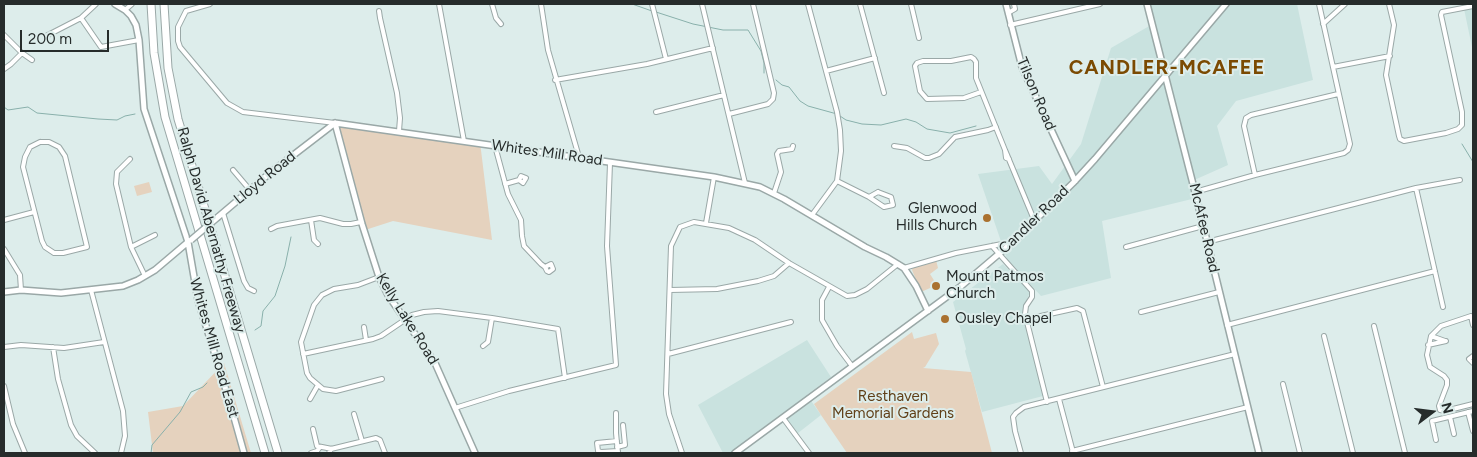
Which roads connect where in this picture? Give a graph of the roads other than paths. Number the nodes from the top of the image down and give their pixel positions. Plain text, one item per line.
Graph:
1 (96, 4) edge
2 (114, 4) edge
3 (132, 4) edge
4 (151, 4) edge
5 (164, 4) edge
6 (210, 4) edge
7 (439, 4) edge
8 (492, 4) edge
9 (541, 4) edge
10 (652, 4) edge
11 (702, 4) edge
12 (753, 4) edge
13 (808, 4) edge
14 (860, 4) edge
15 (911, 4) edge
16 (1006, 4) edge
17 (1014, 4) edge
18 (1100, 4) edge
19 (1147, 4) edge
20 (1318, 4) edge
21 (1345, 4) edge
22 (1389, 4) edge
23 (1224, 5) edge
24 (1473, 6) edge
25 (125, 10) junction
26 (380, 11) dead end
27 (1008, 13) junction
28 (81, 18) junction
29 (501, 24) dead end
30 (1323, 24) junction
31 (1010, 26) junction
32 (4, 35) edge
33 (46, 36) dead end
34 (919, 38) dead end
35 (139, 40) junction
36 (712, 48) junction
37 (22, 53) junction
38 (1390, 56) junction
39 (875, 58) junction
40 (666, 59) junction
41 (32, 60) dead end
42 (1333, 67) junction
43 (4, 69) edge
44 (826, 71) junction
45 (1165, 77) junction
46 (556, 80) junction
47 (981, 92) junction
48 (884, 93) dead end
49 (1338, 94) junction
50 (724, 95) junction
51 (656, 112) dead end
52 (729, 114) junction
53 (335, 123) junction
54 (996, 127) junction
55 (399, 132) junction
56 (464, 141) junction
57 (495, 146) junction
58 (793, 146) dead end
59 (894, 146) dead end
60 (579, 157) junction
61 (130, 159) dead end
62 (610, 163) junction
63 (233, 170) dead end
64 (1255, 175) junction
65 (714, 177) junction
66 (519, 180) dead end
67 (1460, 180) dead end
68 (837, 181) junction
69 (1075, 181) junction
70 (745, 183) junction
71 (505, 184) junction
72 (1416, 188) junction
73 (250, 190) junction
74 (1195, 192) junction
75 (774, 193) junction
76 (868, 197) junction
77 (34, 212) junction
78 (221, 215) junction
79 (812, 215) junction
80 (4, 220) edge
81 (311, 220) junction
82 (361, 222) junction
83 (1035, 222) junction
84 (706, 223) junction
85 (1203, 226) junction
86 (271, 229) dead end
87 (155, 235) dead end
88 (190, 241) junction
89 (1014, 241) junction
90 (1207, 242) junction
91 (318, 244) dead end
92 (992, 246) junction
93 (131, 247) junction
94 (1126, 247) dead end
95 (4, 249) edge
96 (999, 254) junction
97 (789, 263) junction
98 (898, 264) junction
99 (546, 267) dead end
100 (904, 268) junction
101 (1435, 271) junction
102 (145, 276) junction
103 (379, 277) junction
104 (829, 287) junction
105 (21, 290) junction
106 (91, 290) junction
107 (670, 290) junction
108 (254, 291) dead end
109 (4, 292) edge
110 (1219, 292) junction
111 (1443, 307) dead end
112 (928, 311) junction
113 (1141, 312) dead end
114 (492, 318) junction
115 (1027, 319) junction
116 (405, 320) junction
117 (791, 322) dead end
118 (1227, 325) junction
119 (1473, 325) edge
120 (1374, 326) dead end
121 (364, 327) dead end
122 (1324, 336) dead end
123 (1431, 336) junction
124 (366, 340) junction
125 (104, 342) junction
126 (1428, 345) junction
127 (483, 346) dead end
128 (54, 347) junction
129 (4, 348) edge
130 (303, 354) junction
131 (668, 354) junction
132 (1235, 354) junction
133 (1473, 356) edge
134 (1473, 363) edge
135 (852, 366) junction
136 (565, 378) junction
137 (382, 379) dead end
138 (1283, 384) dead end
139 (4, 386) edge
140 (318, 386) junction
141 (1103, 387) junction
142 (310, 399) dead end
143 (1059, 399) junction
144 (1047, 402) junction
145 (1473, 404) edge
146 (1248, 407) junction
147 (455, 408) junction
148 (1473, 411) edge
149 (1468, 412) junction
150 (616, 413) dead end
151 (354, 414) dead end
152 (1450, 417) junction
153 (783, 418) junction
154 (623, 425) dead end
155 (313, 429) dead end
156 (1473, 431) edge
157 (1454, 434) dead end
158 (1436, 440) dead end
159 (362, 441) junction
160 (617, 441) junction
161 (318, 449) junction
162 (618, 450) edge
163 (331, 451) edge
164 (1073, 452) edge
165 (25, 453) edge
166 (95, 453) edge
167 (121, 453) edge
168 (244, 453) edge
169 (265, 453) edge
170 (278, 453) edge
171 (311, 453) edge
172 (322, 453) edge
173 (385, 453) edge
174 (475, 453) edge
175 (682, 453) edge
176 (735, 453) edge
177 (808, 453) edge
178 (1020, 453) edge
179 (1259, 453) edge
180 (1300, 453) edge
181 (1353, 453) edge
182 (1405, 453) edge

1 - 28 street
2 - 25 street
3 - 25 street
4 - 169 highway, Ralph David Abernathy Freeway
5 - 170 highway, Ralph David Abernathy Freeway
6 - 53 street, Whites Mill Road
7 - 56 street
8 - 29 street
9 - 46 street
10 - 40 street
11 - 36 street
12 - 52 street
13 - 44 street
14 - 39 street
15 - 34 street
16 - 27 street, Tilson Road
17 - 27 street
18 - 31 street
19 - 45 street, McAfee Road
20 - 30 street
21 - 30 street
22 - 38 street
23 - 45 street, Candler Road
24 - 38 street
25 - 35 street
26 - 55 street
27 - 31 street, Tilson Road
28 - 33 street
28 - 35 street
30 - 42 street
31 - 69 street, Tilson Road
32 - 37 street
35 - 88 street
36 - 40 street
36 - 50 street
37 - 41 street
37 - 43 street
38 - 42 street
39 - 44 street
39 - 48 street
40 - 46 street
42 - 49 street
44 - 68 street
45 - 69 street, Candler Road
45 - 74 street, McAfee Road
46 - 60 street
47 - 47 street
47 - 54 street
49 - 64 street
49 - 64 street
50 - 51 street
50 - 52 street
52 - 70 street
53 - 55 street, Whites Mill Road
53 - 73 street, Lloyd Road
53 - 82 street, Kelly Lake Road
54 - 59 street
54 - 83 street
55 - 56 street, Whites Mill Road
56 - 57 street, Whites Mill Road
57 - 60 street, Whites Mill Road
57 - 71 street
58 - 75 street
60 - 62 street, Whites Mill Road
61 - 93 street
62 - 65 street, Whites Mill Road
62 - 136 street
63 - 73 street
64 - 74 street
65 - 70 street, Whites Mill Road
65 - 84 street
66 - 71 street
67 - 72 street
68 - 76 street
68 - 79 street
69 - 83 street, Candler Road
70 - 75 street, Whites Mill Road
71 - 99 street
72 - 90 street
72 - 101 street
73 - 78 street, Lloyd Road
74 - 85 street, McAfee Road
75 - 79 street, Whites Mill Road
76 - 76 street
77 - 77 street
77 - 80 street
78 - 88 street, Lloyd Road, bridge
78 - 108 street
79 - 98 street, Whites Mill Road
81 - 82 street
81 - 86 street
81 - 91 street
82 - 103 street, Kelly Lake Road
83 - 89 street, Candler Road
84 - 97 street
84 - 107 street
85 - 90 street, McAfee Road
85 - 94 street
87 - 93 street
88 - 102 street, Lloyd Road
88 - 168 street, Whites Mill Road East
89 - 92 street
89 - 96 street, Candler Road
90 - 110 street, McAfee Road
92 - 96 street
92 - 100 street
93 - 102 street
95 - 105 street
96 - 112 street, Candler Road
96 - 115 street
97 - 104 street
97 - 107 street
98 - 100 street, Whites Mill Road
98 - 104 street
100 - 112 street, Whites Mill Road
101 - 111 street
101 - 118 street
102 - 106 street, Lloyd Road
103 - 116 street, Kelly Lake Road
103 - 130 street
104 - 135 street
105 - 106 street, Lloyd Road
105 - 109 street, Lloyd Road
106 - 125 street
107 - 131 street
110 - 113 street
110 - 118 street, McAfee Road
112 - 135 street, Candler Road
114 - 116 street
114 - 127 street
114 - 136 street
115 - 141 street
115 - 144 street
116 - 124 street
116 - 147 street, Kelly Lake Road
117 - 131 street
118 - 132 street, McAfee Road
119 - 123 street
120 - 182 street
121 - 124 street
122 - 181 street
123 - 126 street
123 - 126 street
124 - 130 street
125 - 128 street
125 - 167 street
126 - 145 street
128 - 129 street
128 - 166 street
130 - 140 street
131 - 175 street
132 - 141 street
132 - 146 street, McAfee Road
133 - 134 street
135 - 153 street, Candler Road
136 - 147 street
137 - 140 street
138 - 180 street
139 - 165 street
140 - 142 street
141 - 143 street
143 - 144 street
143 - 164 street
144 - 178 street
146 - 164 street
146 - 179 street, McAfee Road
147 - 174 street, Kelly Lake Road
148 - 149 street
149 - 152 street
149 - 156 street
150 - 160 street
151 - 159 street
152 - 157 street
152 - 158 street
153 - 176 street, Candler Road
153 - 177 street
154 - 162 street
155 - 161 street
159 - 163 street
159 - 173 street
160 - 162 street
160 - 162 street
161 - 163 street
161 - 171 street
161 - 172 street

